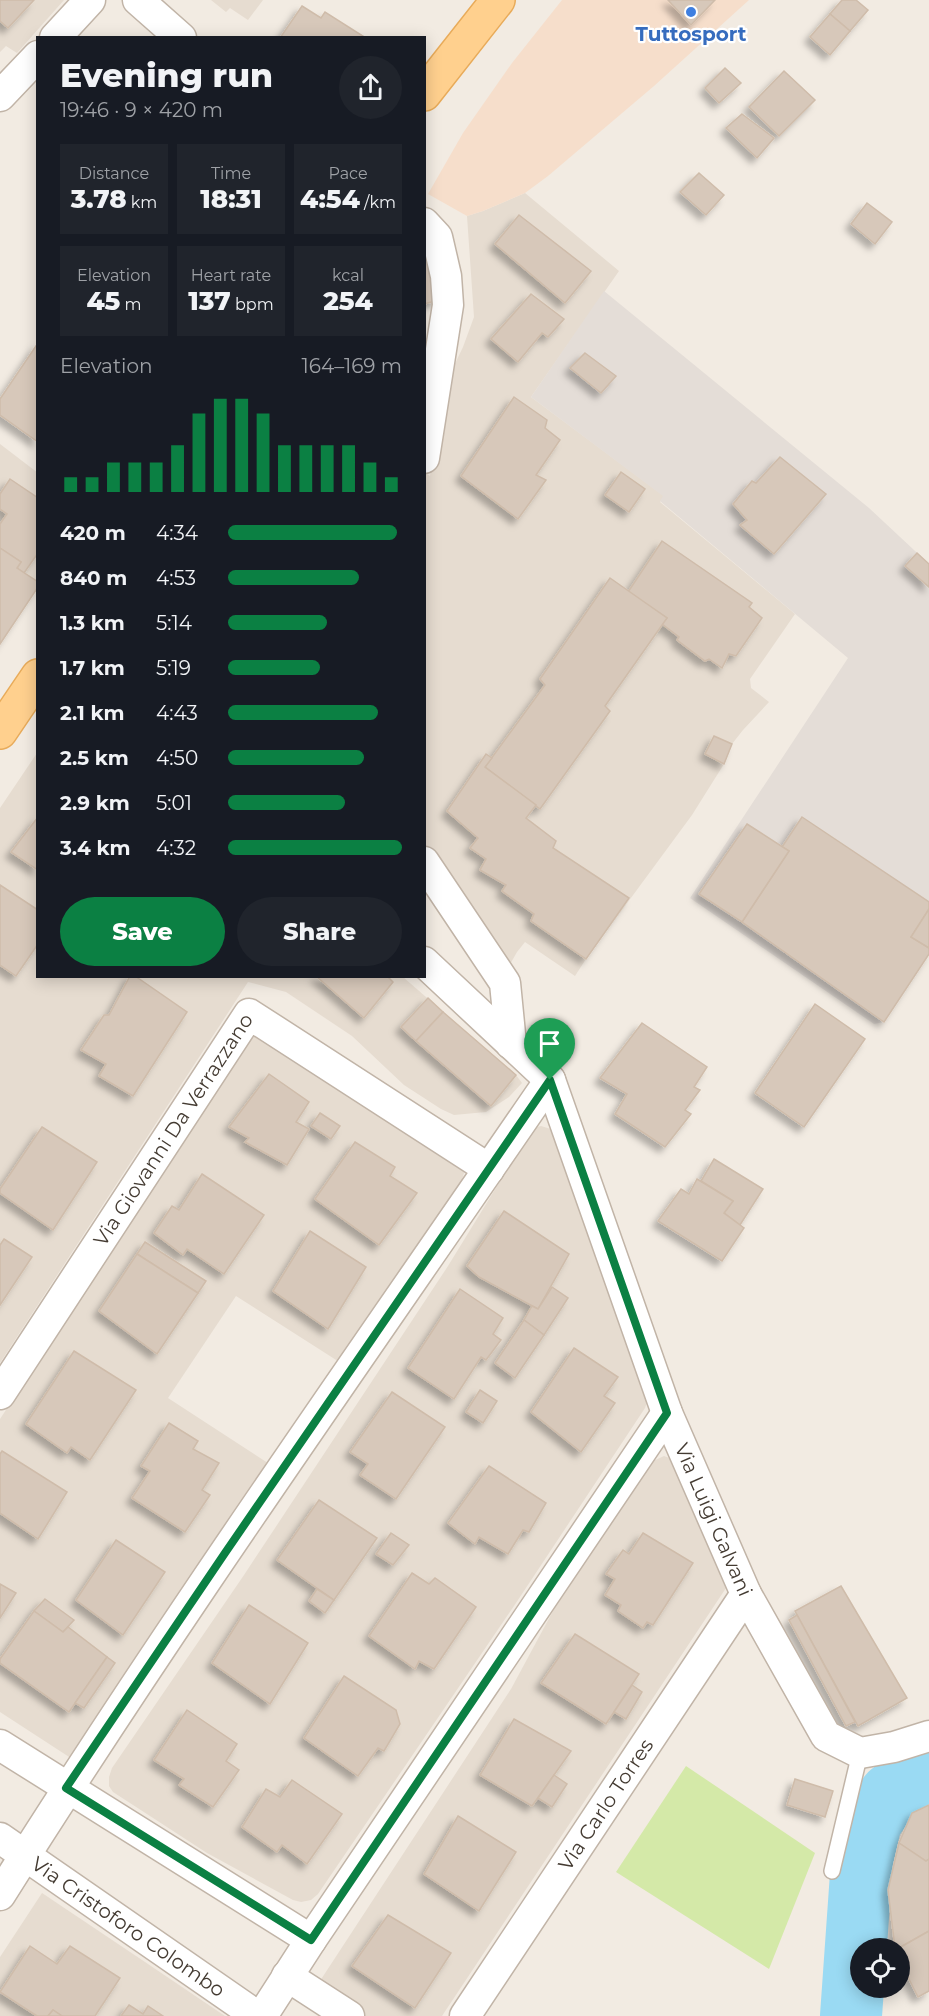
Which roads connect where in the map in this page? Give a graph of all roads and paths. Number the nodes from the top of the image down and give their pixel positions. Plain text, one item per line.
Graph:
1 (90, 0) edge
2 (138, 0) edge
3 (498, 0) edge
4 (57, 36) edge
5 (179, 36) edge
6 (36, 58) edge
7 (426, 91) edge
8 (0, 96) edge
9 (426, 225) edge
10 (426, 445) edge
11 (36, 679) edge
12 (0, 732) edge
13 (426, 865) edge
14 (426, 964) edge
15 (512, 1044) junction
16 (550, 1080) junction
17 (489, 1169) junction
18 (0, 1394) edge
19 (667, 1413) junction
20 (746, 1594) junction
21 (929, 1736) edge
22 (0, 1745) edge
23 (860, 1753) junction
24 (66, 1788) junction
25 (0, 1838) edge
26 (25, 1856) junction
27 (832, 1871) dead end
28 (0, 1894) edge
29 (311, 1940) junction
30 (287, 1977) junction
31 (257, 2016) edge
32 (262, 2016) edge
33 (349, 2016) edge
34 (465, 2016) edge

1 - 4 street
2 - 5 street
3 - 7 main road
6 - 8 street
9 - 10 street
11 - 12 main road
13 - 15 street
14 - 15 street, Via Luigi Galvani
15 - 16 street, Via Luigi Galvani
16 - 17 street
16 - 19 street, Via Luigi Galvani
17 - 18 street, Via Giovanni Da Verrazzano
17 - 24 street
19 - 20 street, Via Luigi Galvani
19 - 29 street
20 - 23 street, Via Luigi Galvani
20 - 34 street, Via Carlo Torres
21 - 23 street
22 - 24 street
23 - 27 lane
24 - 26 street
24 - 29 street
25 - 26 street, Via Cristoforo Colombo
26 - 28 street
26 - 31 street, Via Cristoforo Colombo
29 - 30 street
30 - 32 street
30 - 33 street

